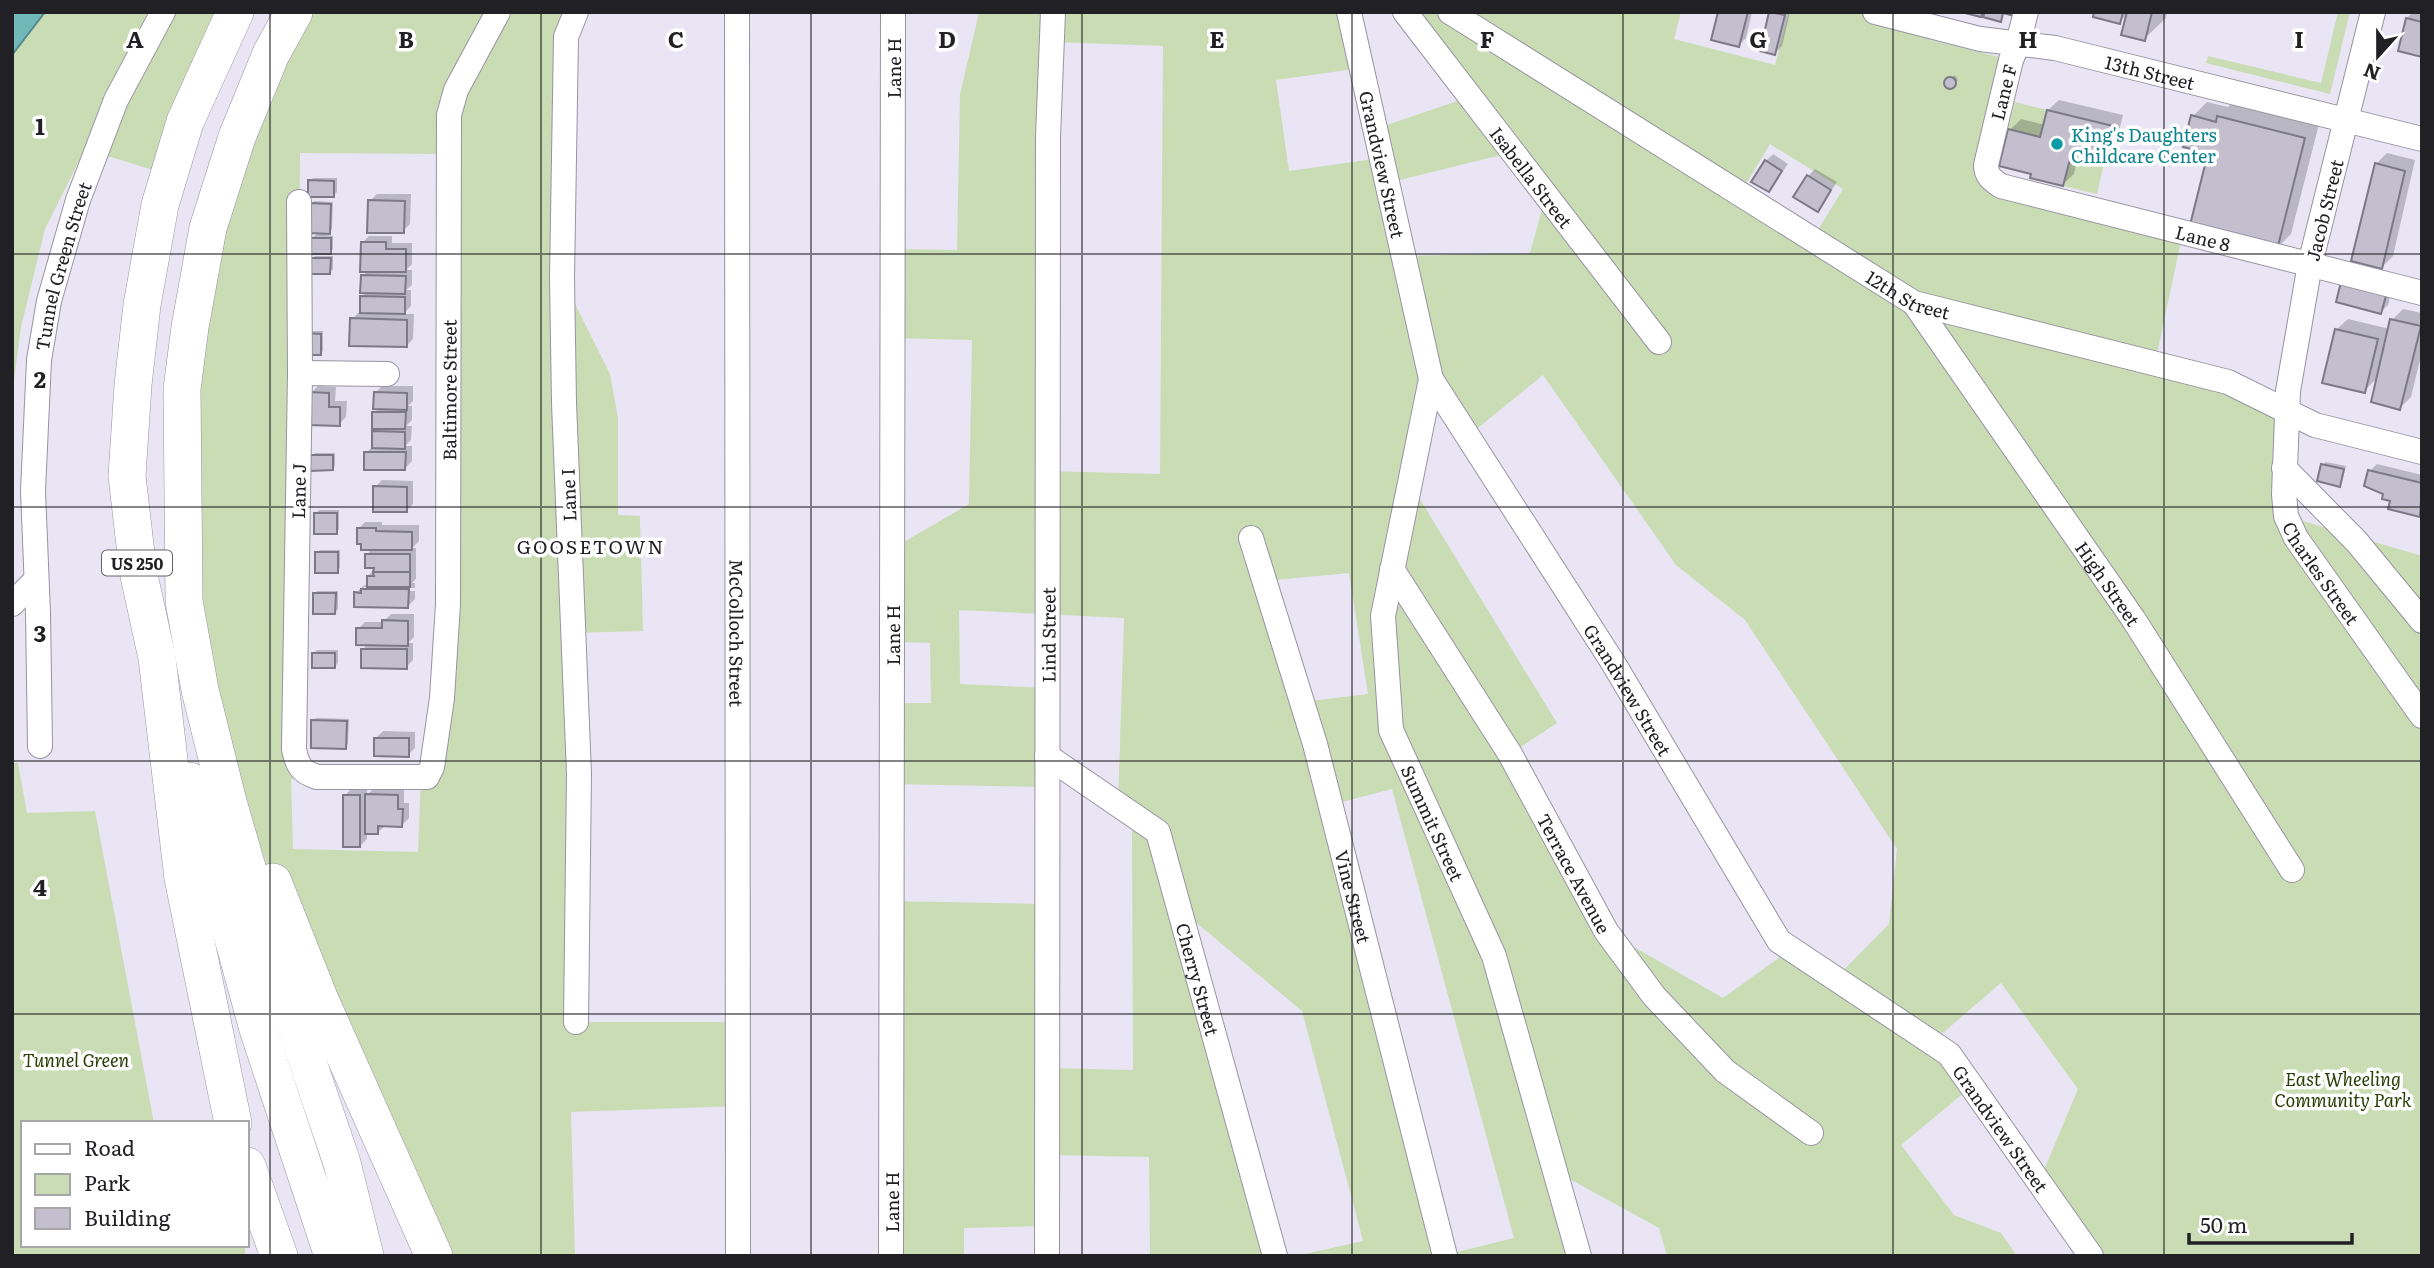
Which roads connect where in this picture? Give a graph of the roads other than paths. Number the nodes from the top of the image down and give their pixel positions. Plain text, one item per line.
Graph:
1 (163, 12) edge
2 (235, 12) edge
3 (294, 12) edge
4 (498, 12) edge
5 (576, 12) edge
6 (737, 12) edge
7 (892, 12) edge
8 (1053, 12) edge
9 (1349, 12) edge
10 (1405, 12) edge
11 (1450, 12) edge
12 (1875, 12) edge
13 (2026, 12) edge
14 (2373, 12) edge
15 (2018, 43) junction
16 (2346, 121) junction
17 (2422, 139) edge
18 (1986, 174) joint
19 (299, 202) dead end
20 (2310, 264) junction
21 (2422, 293) edge
22 (1914, 303) junction
23 (1660, 342) dead end
24 (300, 373) junction
25 (387, 374) dead end
26 (1431, 379) junction
27 (2286, 410) junction
28 (2422, 452) edge
29 (2284, 468) junction
30 (182, 483) junction
31 (1251, 538) dead end
32 (1392, 569) junction
33 (35, 581) junction
34 (12, 604) edge
35 (2422, 621) edge
36 (157, 658) junction
37 (2422, 716) edge
38 (40, 746) dead end
39 (1047, 757) junction
40 (309, 774) joint
41 (2291, 870) dead end
42 (576, 1021) dead end
43 (233, 1121) edge
44 (1811, 1133) dead end
45 (248, 1169) edge
46 (248, 1203) edge
47 (256, 1256) edge
48 (279, 1256) edge
49 (333, 1256) edge
50 (365, 1256) edge
51 (434, 1256) edge
52 (738, 1256) edge
53 (891, 1256) edge
54 (1048, 1256) edge
55 (1275, 1256) edge
56 (1445, 1256) edge
57 (1579, 1256) edge
58 (2091, 1256) edge

1 - 33 street, Tunnel Green Street
2 - 36 highway, US 250
3 - 30 highway, US 250
4 - 40 street, Baltimore Street
5 - 42 street, Lane I
6 - 52 street, McColloch Street
7 - 53 street, Lane H
8 - 39 street, Lind Street
9 - 26 street, Grandview Street
10 - 23 street, Isabella Street
11 - 22 street, 12th Street
12 - 15 street, 13th Street
13 - 15 street, Lane F
14 - 16 street, Jacob Street
15 - 16 street, 13th Street
15 - 18 street, Lane F
16 - 17 street, 13th Street
16 - 20 street, Jacob Street
18 - 20 street, Lane 8
19 - 24 street, Lane J
20 - 21 street, Lane 8
20 - 27 street, Jacob Street
22 - 27 street, 12th Street
22 - 41 street, High Street
24 - 25 street
24 - 40 street, Lane J
26 - 32 street, Summit Street
26 - 58 street, Grandview Street
27 - 28 street, 12th Street
27 - 29 street, Charles Street
29 - 35 street
29 - 37 street, Charles Street
30 - 50 highway
30 - 51 highway, US 250
31 - 56 street, Vine Street
32 - 44 street, Terrace Avenue
32 - 57 street, Summit Street
33 - 34 street
33 - 38 street, Tunnel Green Street
36 - 43 highway, US 250
36 - 49 highway
39 - 54 street, Lind Street
39 - 55 street, Cherry Street
45 - 48 highway
46 - 47 highway

